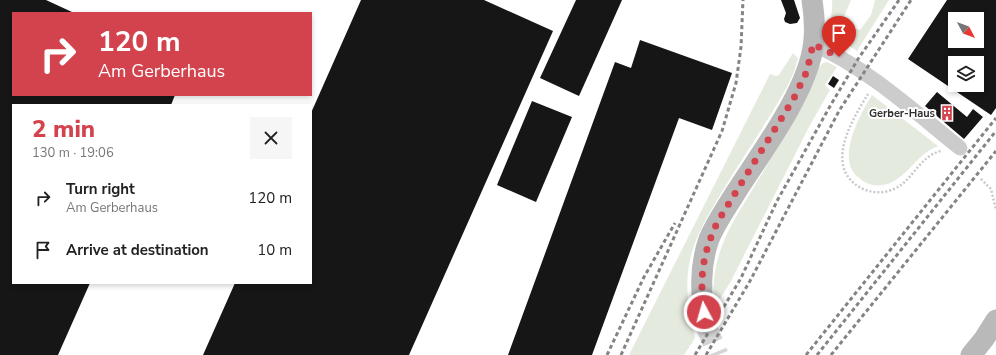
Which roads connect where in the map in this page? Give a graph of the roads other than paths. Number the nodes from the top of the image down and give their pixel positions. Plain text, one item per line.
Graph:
1 (812, 0) edge
2 (813, 44) junction
3 (954, 150) road end
4 (996, 320) edge
5 (705, 323) tunnel mouth
6 (984, 342) edge

1 - 2 main road
2 - 3 street
2 - 5 main road
4 - 6 main road

